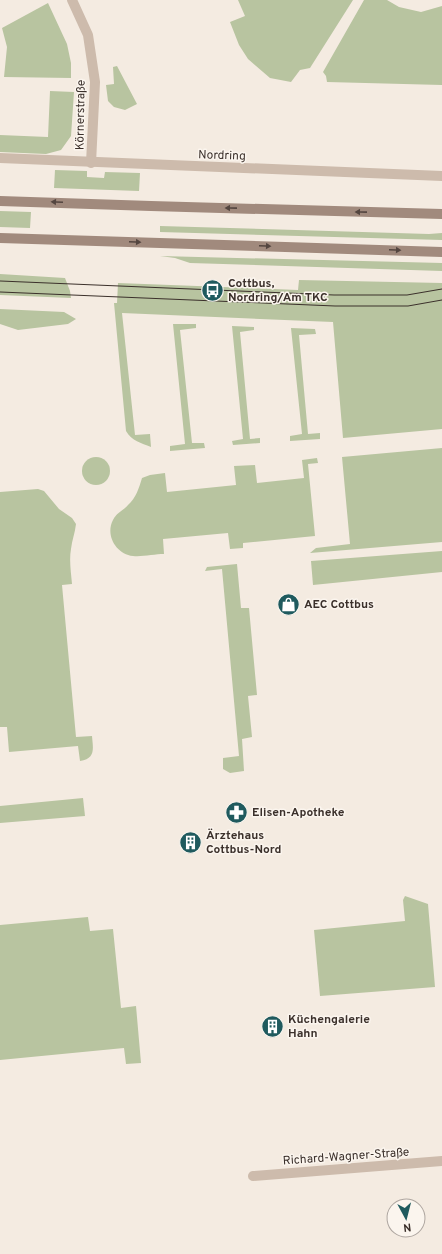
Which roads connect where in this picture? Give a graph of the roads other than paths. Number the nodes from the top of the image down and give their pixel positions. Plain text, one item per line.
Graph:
1 (72, 0) edge
2 (0, 158) edge
3 (91, 162) junction
4 (442, 176) edge
5 (0, 201) edge
6 (442, 214) edge
7 (0, 238) edge
8 (442, 252) edge
9 (442, 1161) edge
10 (252, 1176) dead end

1 - 3 street, Körnerstraße
2 - 3 street, Nordring
3 - 4 street, Nordring
6 -> 5 main road
7 -> 8 main road
9 - 10 street, Richard-Wagner-Straße

